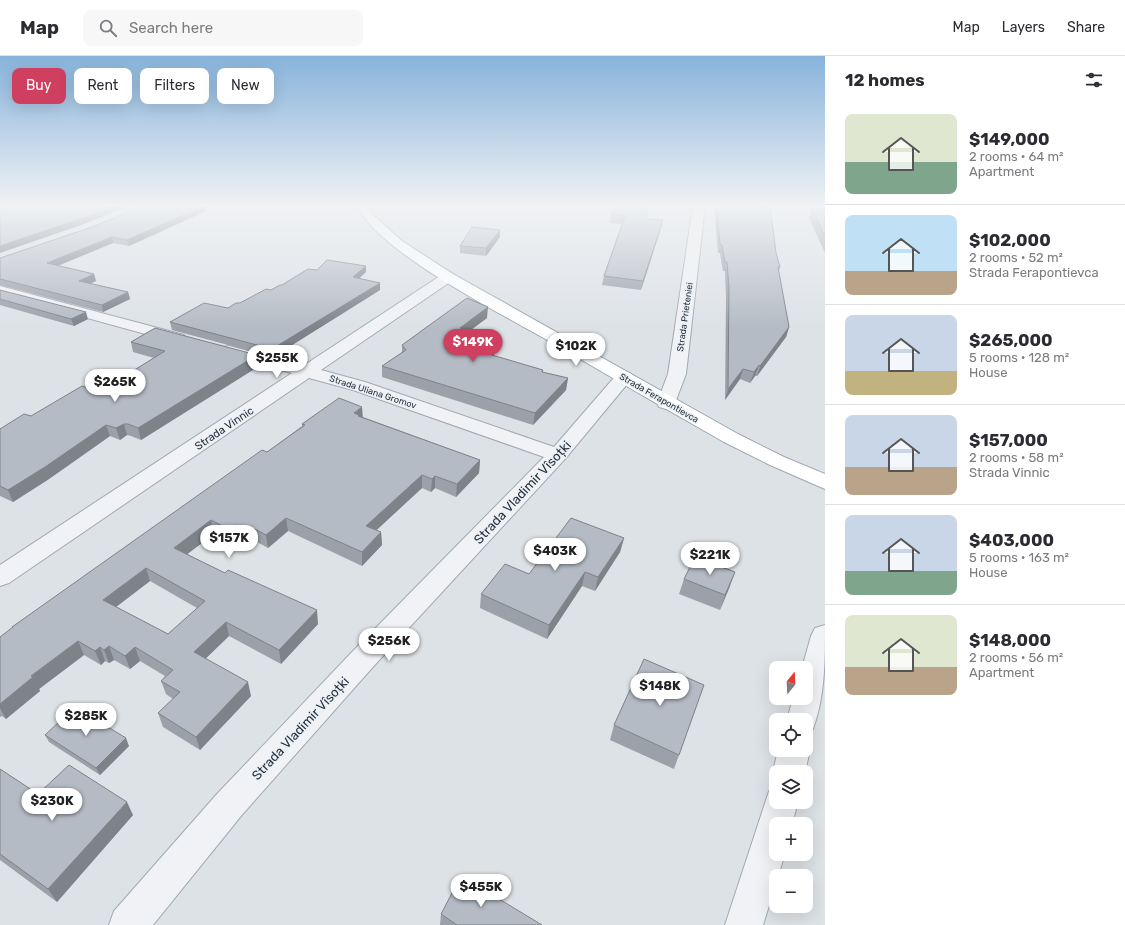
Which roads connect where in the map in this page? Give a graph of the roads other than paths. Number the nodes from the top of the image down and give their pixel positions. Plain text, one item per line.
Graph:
1 (402, 247) edge
2 (694, 247) edge
3 (448, 277) junction
4 (0, 290) edge
5 (309, 372) junction
6 (624, 377) junction
7 (666, 403) junction
8 (558, 456) junction
9 (825, 482) edge
10 (0, 577) edge
11 (825, 636) edge
12 (804, 713) edge
13 (778, 809) edge
14 (128, 925) edge
15 (744, 925) edge

1 - 3 main road, Strada Ferapontievca
2 - 7 street, Strada Prieteniei
3 - 5 street, Strada Vinnic
3 - 6 main road, Strada Ferapontievca
4 - 5 street, Strada Uliana Gromov
5 - 8 street, Strada Uliana Gromov
5 - 10 street, Strada Vinnic
6 - 7 main road, Strada Ferapontievca
6 - 8 street, Strada Vladimir Vîsoțki
7 - 9 main road, Strada Ferapontievca
8 - 14 street, Strada Vladimir Vîsoțki
11 - 12 street
13 - 15 street

